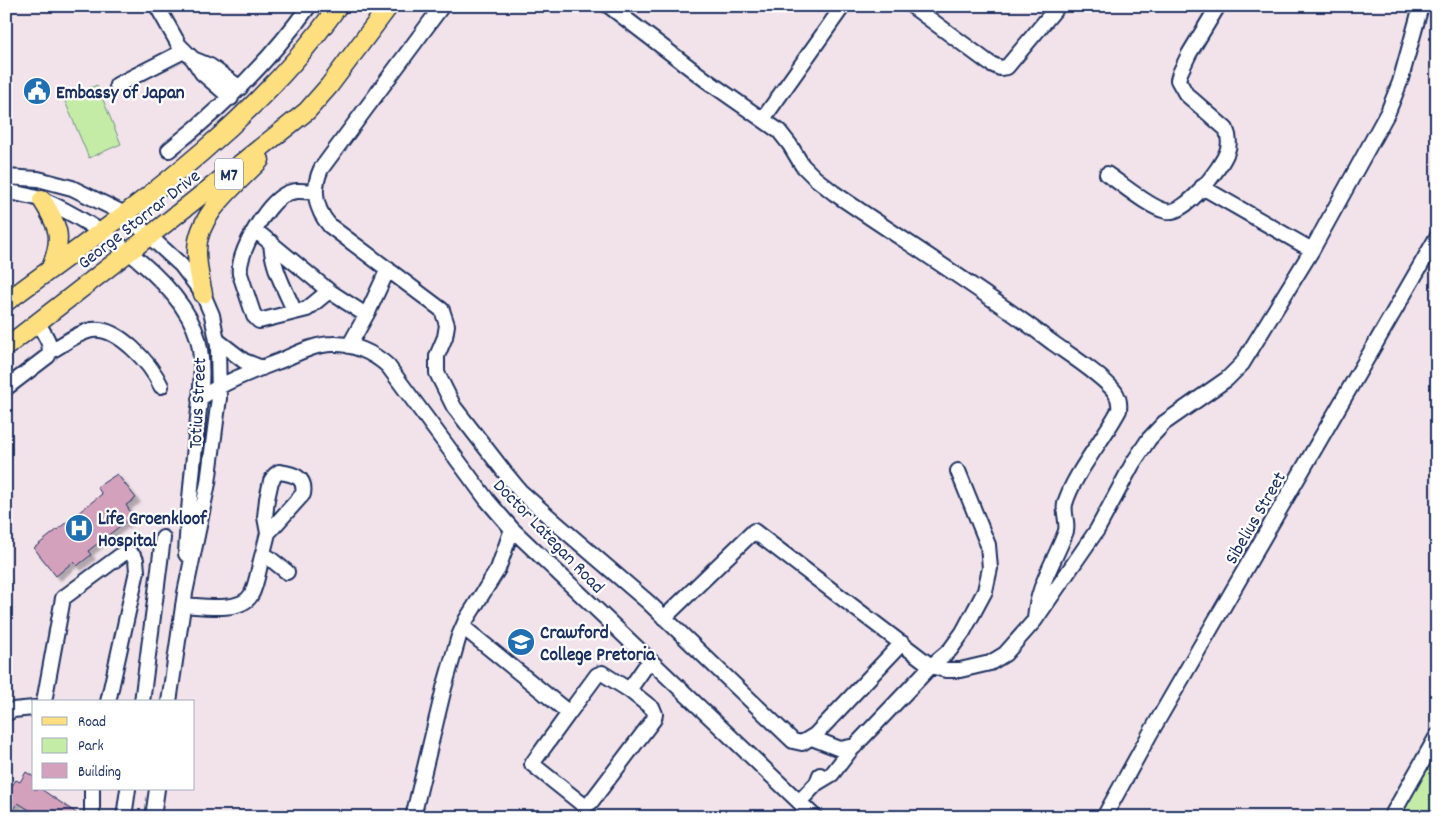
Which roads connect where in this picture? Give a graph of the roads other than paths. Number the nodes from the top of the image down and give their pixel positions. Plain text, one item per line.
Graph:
1 (156, 6) edge
2 (309, 6) edge
3 (338, 6) edge
4 (389, 6) edge
5 (442, 6) edge
6 (609, 6) edge
7 (843, 6) edge
8 (912, 6) edge
9 (1058, 6) edge
10 (1218, 6) edge
11 (1418, 8) edge
12 (189, 55) junction
13 (117, 84) dead end
14 (235, 93) junction
15 (307, 111) junction
16 (763, 119) junction
17 (169, 150) dead end
18 (1107, 174) dead end
19 (6, 177) edge
20 (1202, 187) junction
21 (6, 191) edge
22 (315, 192) junction
23 (42, 200) junction
24 (126, 214) junction
25 (255, 230) junction
26 (103, 232) junction
27 (150, 236) junction
28 (1437, 237) edge
29 (271, 242) junction
30 (1312, 250) junction
31 (129, 251) junction
32 (388, 269) junction
33 (49, 270) junction
34 (329, 291) junction
35 (203, 294) junction
36 (6, 302) edge
37 (295, 312) junction
38 (366, 315) junction
39 (38, 323) junction
40 (218, 341) junction
41 (349, 346) junction
42 (6, 347) edge
43 (51, 351) junction
44 (201, 366) junction
45 (262, 368) junction
46 (220, 385) junction
47 (161, 386) dead end
48 (6, 388) edge
49 (200, 399) junction
50 (958, 471) dead end
51 (512, 529) junction
52 (268, 532) dead end
53 (163, 538) dead end
54 (263, 553) junction
55 (287, 572) dead end
56 (184, 599) junction
57 (664, 618) junction
58 (1035, 620) junction
59 (463, 627) junction
60 (902, 644) junction
61 (650, 660) junction
62 (931, 666) junction
63 (629, 690) junction
64 (44, 700) edge
65 (108, 700) edge
66 (142, 700) edge
67 (169, 700) edge
68 (32, 708) edge
69 (568, 713) junction
70 (6, 714) edge
71 (1437, 736) edge
72 (812, 738) junction
73 (852, 749) junction
74 (92, 790) edge
75 (128, 790) edge
76 (157, 790) edge
77 (799, 802) junction
78 (92, 817) edge
79 (124, 817) edge
80 (153, 817) edge
81 (413, 817) edge
82 (815, 817) edge
83 (1104, 817) edge
84 (1390, 817) edge

1 - 12 street
2 - 14 street, George Storrar Drive
3 - 24 main road, George Storrar Drive / M7
4 - 15 main road, George Storrar Drive / M7
5 - 22 street
6 - 16 street
7 - 16 street
8 - 9 street
10 - 20 street
11 - 30 street
12 - 13 street
12 - 14 street
14 - 17 street, George Storrar Drive
15 - 27 main road, George Storrar Drive / M7
15 - 35 main road
16 - 58 street
18 - 20 street
19 - 24 street, Totius Street
20 - 30 street
21 - 23 street, Totius Street
22 - 25 street
22 - 32 street
23 - 26 street, Totius Street
23 - 33 main road
24 - 26 main road, George Storrar Drive / M7
24 - 27 street, Totius Street
25 - 29 street
25 - 37 street
26 - 31 street, Totius Street
26 - 33 main road, George Storrar Drive / M7
27 - 31 main road, George Storrar Drive / M7
27 - 35 street, Totius Street
28 - 83 street, Sibelius Street
29 - 34 street
29 - 37 street
30 - 58 street
31 - 39 main road, George Storrar Drive / M7
31 - 44 street, Totius Street
32 - 38 street
32 - 57 street
33 - 36 main road, George Storrar Drive / M7
34 - 37 street
34 - 38 street
35 - 40 street, Totius Street
38 - 41 street
39 - 42 main road, George Storrar Drive / M7
39 - 43 street
40 - 45 street
40 - 46 street, Totius Street
41 - 45 street, Doctor Lategan Road
41 - 51 street, Doctor Lategan Road
43 - 47 street
43 - 48 street
44 - 46 street
44 - 49 street, Totius Street
45 - 46 street, Doctor Lategan Road
46 - 49 street, Doctor Lategan Road
46 - 56 street, Totius Street
49 - 56 street, Totius Street
50 - 62 street
51 - 59 street
51 - 61 street, Doctor Lategan Road
52 - 54 street
53 - 66 street
54 - 55 street
54 - 56 street
56 - 67 street, Totius Street
57 - 60 street
57 - 72 street
58 - 62 street
59 - 69 street
59 - 81 street
60 - 62 street
60 - 72 street
61 - 63 street
61 - 77 street, Doctor Lategan Road
62 - 73 street
63 - 69 street
63 - 69 street
64 - 65 street
68 - 70 street
71 - 84 street
72 - 73 street
73 - 77 street
74 - 78 street
75 - 79 street
76 - 80 street
77 - 82 street, Doctor Lategan Road

